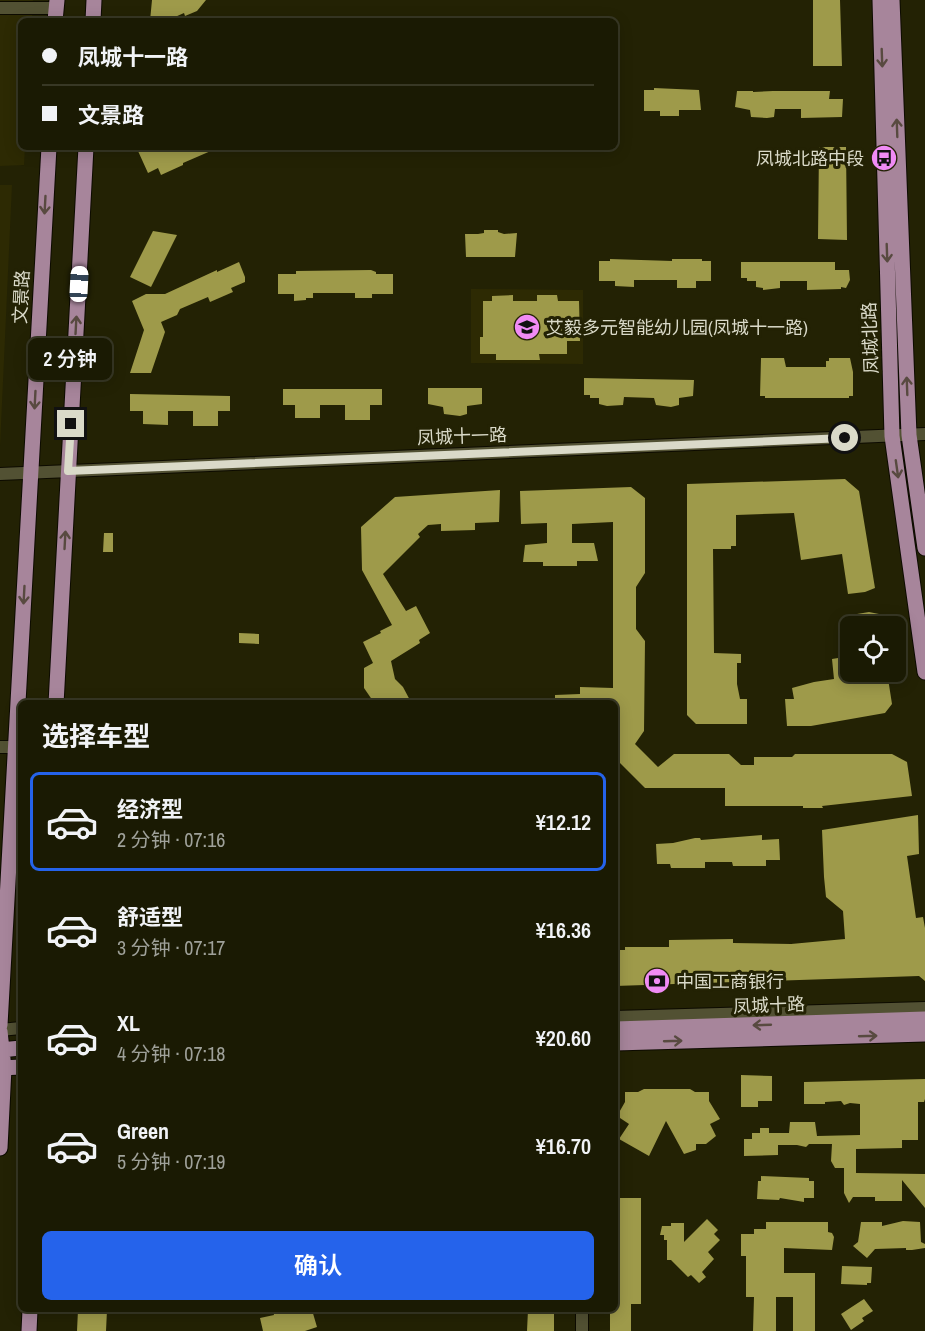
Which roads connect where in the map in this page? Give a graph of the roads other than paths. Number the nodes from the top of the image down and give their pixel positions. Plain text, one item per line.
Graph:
1 (94, 0) edge
2 (880, 0) edge
3 (892, 0) edge
4 (0, 8) edge
5 (56, 10) edge
6 (93, 18) edge
7 (48, 150) edge
8 (86, 150) edge
9 (925, 434) edge
10 (909, 435) junction
11 (892, 436) junction
12 (68, 471) junction
13 (31, 473) junction
14 (0, 474) edge
15 (925, 548) edge
16 (925, 672) edge
17 (56, 700) edge
18 (8, 747) edge
19 (925, 1008) edge
20 (618, 1017) edge
21 (925, 1019) edge
22 (0, 1025) edge
23 (18, 1028) edge
24 (618, 1029) edge
25 (0, 1030) edge
26 (925, 1034) edge
27 (618, 1043) edge
28 (18, 1048) edge
29 (1, 1049) edge
30 (18, 1067) edge
31 (2, 1068) edge
32 (0, 1148) edge
33 (30, 1312) edge
34 (582, 1312) edge
35 (29, 1331) edge
36 (582, 1331) edge

1 - 6 main road
2 -> 11 main road, 凤城北路
10 -> 3 main road, 凤城北路
4 - 5 street
7 -> 13 main road, 文景路
12 -> 8 main road
9 - 10 street, 凤城十一路
10 - 11 street, 凤城十一路
10 - 15 main road, 凤城北路
11 - 12 street, 凤城十一路
11 -> 16 main road, 凤城北路
12 - 13 street, 凤城十一路
17 -> 12 main road
13 - 14 street, 凤城十一路
13 -> 18 main road, 文景路
18 - 22 main road, 文景路
19 - 20 street
21 -> 24 main road, 凤城十路
23 - 25 street
25 - 29 main road
27 -> 26 main road, 凤城十路
28 - 29 main road
29 - 31 main road
30 - 31 main road
31 - 32 main road
33 - 35 main road
34 - 36 street

